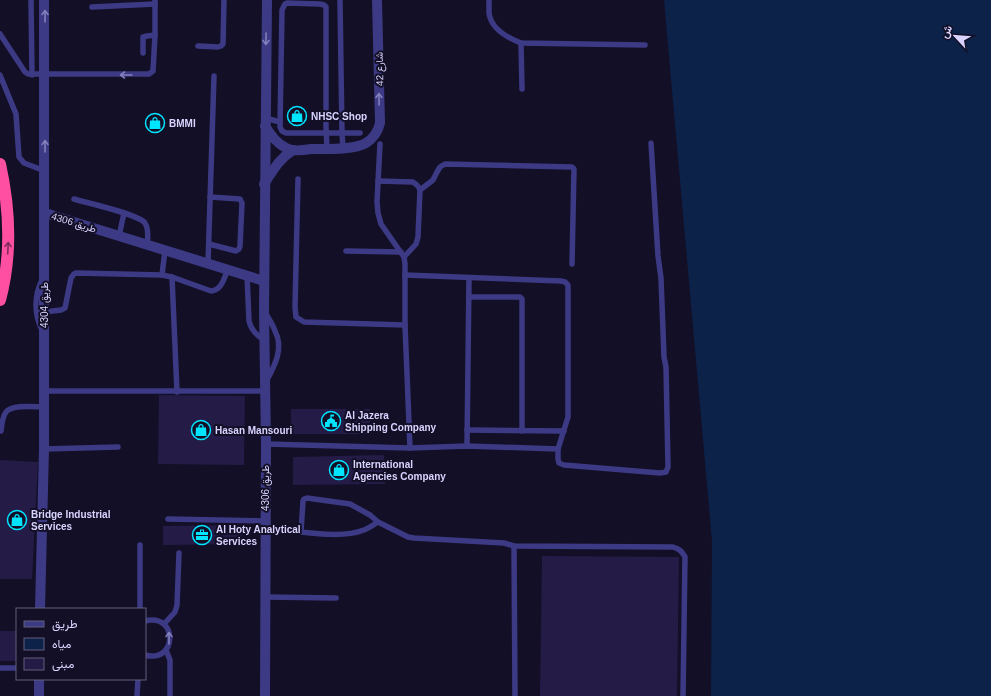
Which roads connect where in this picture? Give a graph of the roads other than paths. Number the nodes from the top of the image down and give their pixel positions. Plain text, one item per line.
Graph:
1 (31, 0) edge
2 (44, 0) edge
3 (224, 0) edge
4 (267, 0) edge
5 (340, 0) edge
6 (377, 0) edge
7 (489, 0) edge
8 (155, 2) edge
9 (92, 7) dead end
10 (0, 34) edge
11 (155, 36) junction
12 (521, 43) junction
13 (645, 45) dead end
14 (198, 46) dead end
15 (143, 53) dead end
16 (32, 74) junction
17 (0, 75) edge
18 (45, 75) junction
19 (214, 76) dead end
20 (522, 89) dead end
21 (265, 122) junction
22 (280, 122) junction
23 (327, 132) junction
24 (360, 132) dead end
25 (342, 133) junction
26 (377, 140) junction
27 (651, 143) dead end
28 (343, 148) junction
29 (327, 149) junction
30 (293, 150) junction
31 (0, 164) edge
32 (45, 171) junction
33 (298, 179) dead end
34 (378, 181) junction
35 (264, 184) junction
36 (420, 190) junction
37 (210, 197) junction
38 (74, 199) dead end
39 (45, 213) junction
40 (124, 213) junction
41 (118, 236) junction
42 (209, 244) junction
43 (147, 245) junction
44 (165, 250) junction
45 (346, 251) dead end
46 (402, 254) junction
47 (208, 264) junction
48 (572, 264) dead end
49 (228, 269) junction
50 (45, 274) junction
51 (162, 275) junction
52 (247, 275) junction
53 (405, 275) junction
54 (172, 277) junction
55 (469, 278) junction
56 (264, 281) junction
57 (469, 297) junction
58 (0, 300) edge
59 (264, 311) junction
60 (44, 312) junction
61 (405, 325) junction
62 (44, 335) junction
63 (264, 340) junction
64 (265, 387) junction
65 (44, 392) junction
66 (177, 392) junction
67 (44, 407) junction
68 (467, 430) junction
69 (1, 431) edge
70 (522, 431) junction
71 (564, 431) junction
72 (266, 444) junction
73 (467, 446) junction
74 (118, 447) dead end
75 (410, 448) junction
76 (44, 449) junction
77 (558, 449) junction
78 (168, 519) dead end
79 (378, 522) junction
80 (265, 524) junction
81 (301, 532) junction
82 (140, 545) dead end
83 (514, 546) junction
84 (180, 554) dead end
85 (265, 597) junction
86 (336, 598) dead end
87 (40, 608) edge
88 (140, 608) edge
89 (146, 621) edge
90 (164, 624) junction
91 (166, 650) junction
92 (146, 655) edge
93 (0, 668) edge
94 (16, 668) edge
95 (39, 680) edge
96 (138, 680) edge
97 (39, 696) edge
98 (137, 696) edge
99 (170, 696) edge
100 (265, 696) edge
101 (515, 696) edge
102 (683, 696) edge

1 - 16 lane
18 -> 2 street, طريق 4304
3 - 14 lane
4 -> 21 street, طريق 4306
5 - 25 lane
26 -> 6 street, شارع 42
7 - 12 lane
8 - 9 lane
8 - 11 lane
10 - 16 lane
11 - 15 lane
11 -> 18 lane
12 - 13 lane
12 - 20 lane
16 - 18 lane
17 - 32 lane
32 -> 18 street, طريق 4304
19 - 37 lane
21 - 22 lane
21 - 30 street
21 - 35 street, طريق 4306
22 - 23 lane
22 - 23 lane
23 - 25 lane
23 - 29 lane
24 - 25 lane
25 - 28 lane
26 - 28 street
26 - 34 lane
27 - 77 lane
28 - 29 street
29 - 30 street
30 - 35 street
58 -> 31 highway
32 - 39 street, طريق 4304
33 - 61 lane
34 - 36 lane
34 - 46 lane
35 - 56 street, طريق 4306
36 - 46 lane
36 - 48 lane
37 - 42 lane
37 - 42 lane
38 - 40 lane
39 - 41 street, طريق 4306
39 - 50 street, طريق 4304
40 - 41 lane
40 - 43 lane
41 - 43 street, طريق 4306
42 - 47 lane
43 - 44 street, طريق 4306
44 - 47 street, طريق 4306
44 - 51 lane
45 - 46 lane
46 - 53 lane
47 - 49 street, طريق 4306
49 - 52 street, طريق 4306
49 - 54 lane
50 - 60 street, طريق 4304
50 - 62 lane
51 - 54 lane
51 - 60 lane
52 - 56 street, طريق 4306
52 - 63 lane
53 - 55 lane
53 - 61 lane
54 - 66 lane
55 - 57 lane
55 - 71 lane
56 - 59 street, طريق 4306
57 - 68 lane
57 - 70 lane
59 - 63 street, طريق 4306
59 - 64 lane
60 - 62 street, طريق 4304
61 - 75 lane
62 - 65 street, طريق 4304
63 - 64 street, طريق 4306
64 - 66 lane
64 - 72 street, طريق 4306
65 - 66 lane
65 - 67 street, طريق 4304
67 - 69 lane
67 - 76 street, طريق 4304
68 - 70 lane
68 - 73 lane
70 - 71 lane
71 - 77 lane
72 - 75 lane
72 - 80 street, طريق 4306
73 - 75 lane
73 - 77 lane
74 - 76 lane
76 - 87 street, طريق 4304
78 - 80 lane
79 - 81 lane
79 - 81 lane
79 - 83 lane
80 - 81 lane
80 - 85 street, طريق 4306
82 - 88 lane
83 - 101 lane
83 - 102 lane
84 - 90 lane
85 - 86 lane
85 - 100 street, طريق 4306
89 - 90 lane
91 -> 90 lane
91 - 92 lane
91 - 99 lane
93 - 94 lane
95 - 97 street
96 - 98 lane

